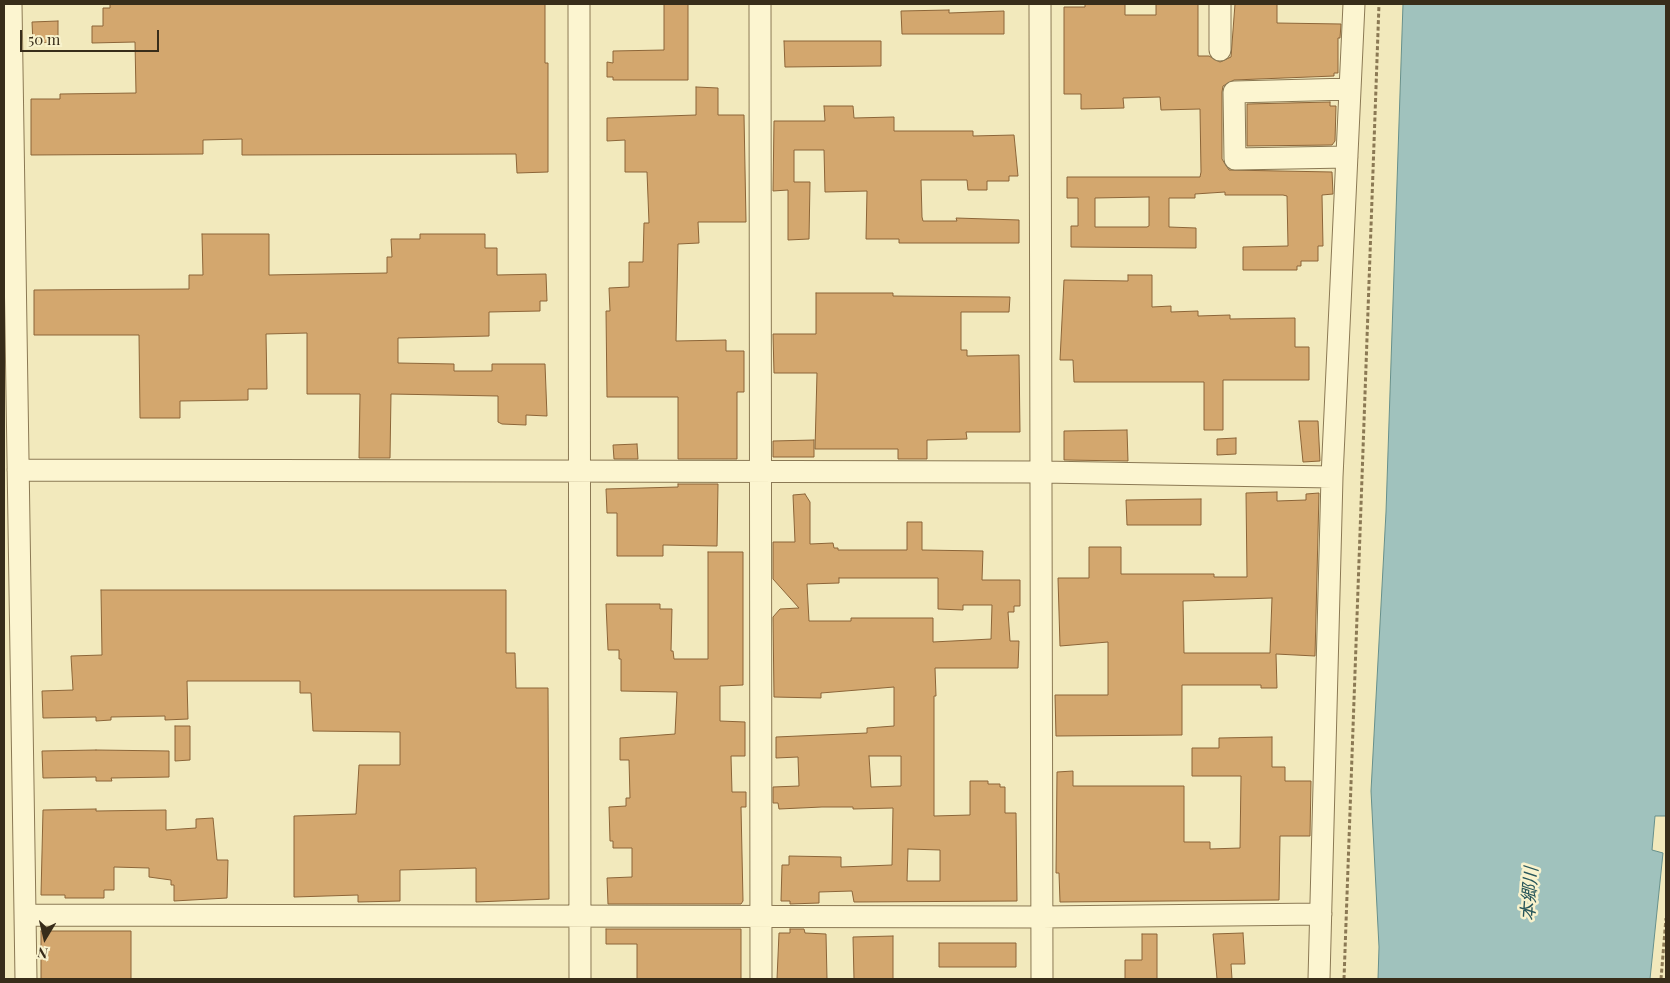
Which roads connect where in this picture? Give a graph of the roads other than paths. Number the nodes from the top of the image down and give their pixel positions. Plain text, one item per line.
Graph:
1 (11, 4) edge
2 (579, 4) edge
3 (760, 4) edge
4 (1040, 4) edge
5 (1220, 4) edge
6 (1354, 4) edge
7 (1220, 50) dead end
8 (1350, 89) junction
9 (1348, 157) junction
10 (18, 470) junction
11 (760, 472) junction
12 (1042, 472) junction
13 (580, 473) junction
14 (1332, 477) junction
15 (1321, 914) junction
16 (25, 915) junction
17 (580, 916) junction
18 (761, 917) junction
19 (1042, 917) junction
20 (26, 979) edge
21 (580, 979) edge
22 (761, 979) edge
23 (1042, 979) edge
24 (1319, 979) edge

1 - 10 street
2 - 13 street
3 - 11 street
4 - 12 street
5 - 7 street
6 - 8 street
8 - 9 street
8 - 9 street
9 - 14 street
10 - 13 street
10 - 16 street
11 - 12 street
11 - 13 street
11 - 18 street
12 - 14 street
12 - 19 street
13 - 17 street
14 - 15 street
15 - 19 street
15 - 24 street
16 - 17 street
16 - 20 street
17 - 18 street
17 - 21 street
18 - 19 street
18 - 22 street
19 - 23 street

